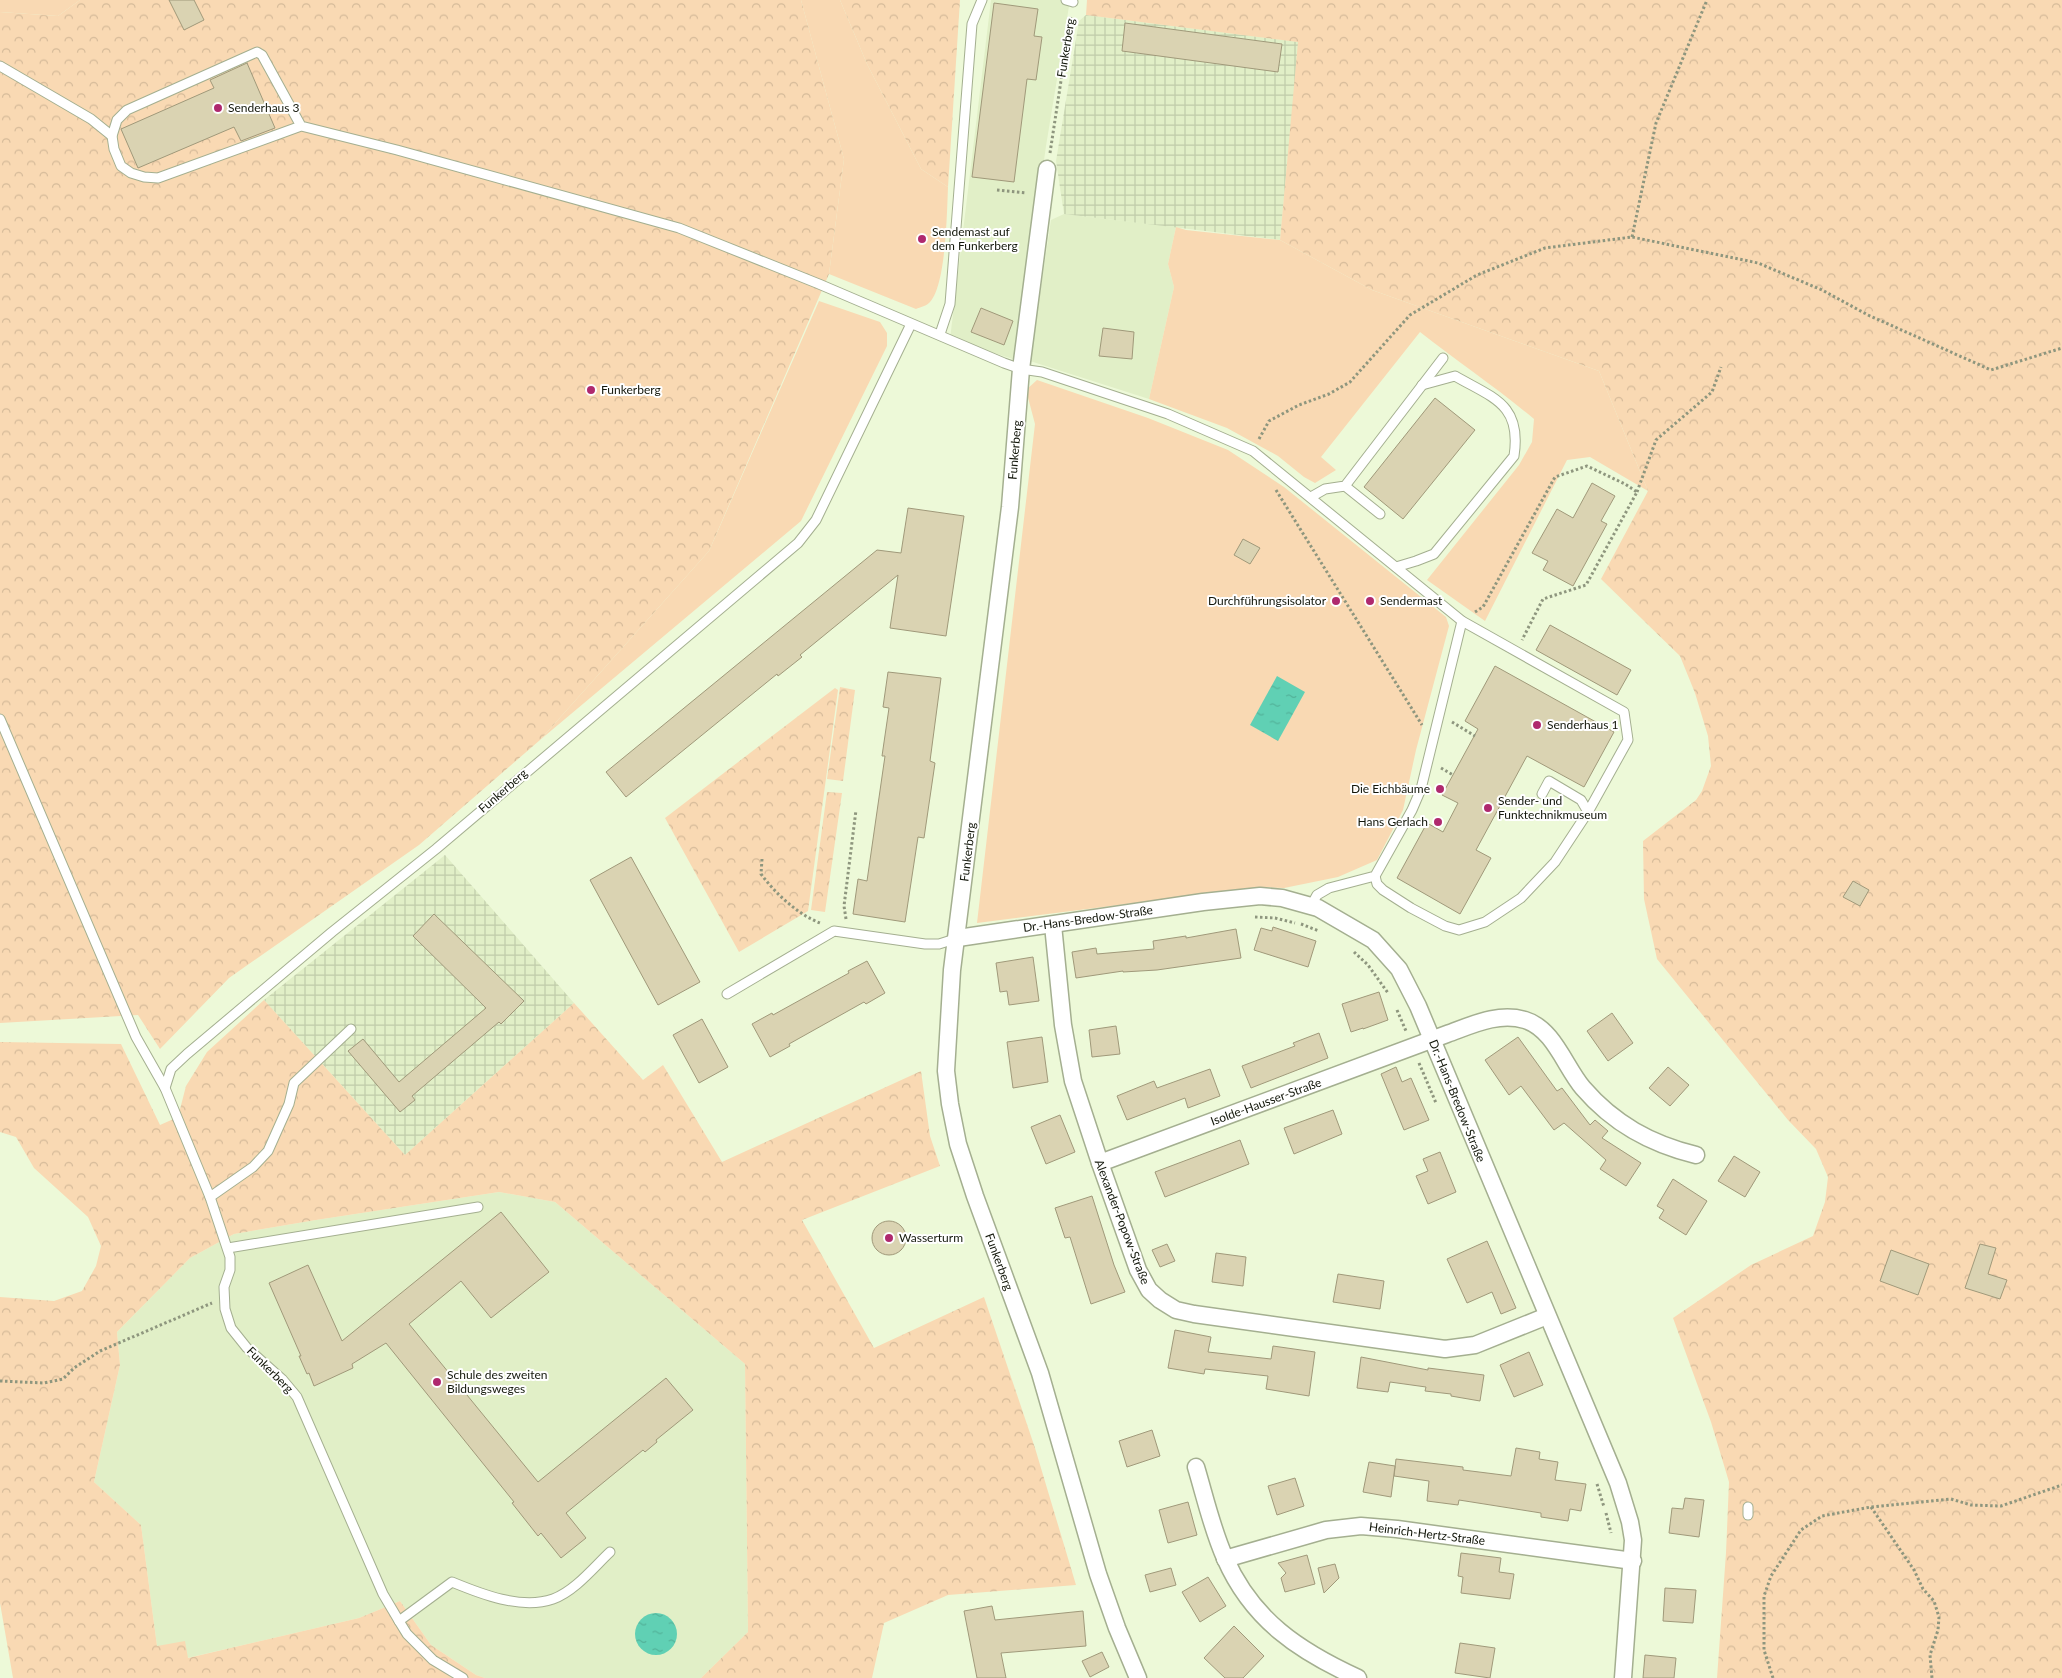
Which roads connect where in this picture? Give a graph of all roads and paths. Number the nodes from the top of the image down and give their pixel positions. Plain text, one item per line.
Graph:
1 (982, 0) edge
2 (1707, 0) edge
3 (1069, 1) edge
4 (0, 66) edge
5 (301, 126) junction
6 (112, 136) junction
7 (1047, 170) joint
8 (997, 190) dead end
9 (1044, 196) junction
10 (1632, 238) junction
11 (911, 324) junction
12 (940, 334) junction
13 (2062, 348) edge
14 (1443, 358) dead end
15 (1721, 367) dead end
16 (1021, 369) junction
17 (1422, 385) junction
18 (1253, 451) junction
19 (1273, 484) dead end
20 (1345, 486) junction
21 (1637, 492) junction
22 (1311, 497) junction
23 (1380, 514) dead end
24 (1396, 567) junction
25 (1462, 621) junction
26 (1516, 652) junction
27 (1438, 715) junction
28 (0, 718) edge
29 (1475, 736) dead end
30 (1432, 740) junction
31 (1542, 794) dead end
32 (856, 810) dead end
33 (1588, 812) junction
34 (762, 859) dead end
35 (1374, 876) junction
36 (1311, 906) junction
37 (1247, 916) dead end
38 (852, 925) dead end
39 (1053, 925) junction
40 (827, 926) dead end
41 (1327, 935) dead end
42 (958, 938) junction
43 (1351, 949) dead end
44 (726, 994) dead end
45 (1390, 996) dead end
46 (1394, 1002) dead end
47 (351, 1029) dead end
48 (1432, 1040) junction
49 (1413, 1047) junction
50 (165, 1088) junction
51 (1440, 1112) dead end
52 (1696, 1155) dead end
53 (1100, 1163) junction
54 (210, 1196) junction
55 (478, 1207) dead end
56 (228, 1248) junction
57 (224, 1297) junction
58 (1547, 1316) junction
59 (0, 1381) edge
60 (1196, 1467) dead end
61 (1596, 1483) dead end
62 (2062, 1485) edge
63 (1871, 1507) junction
64 (610, 1552) dead end
65 (1613, 1559) junction
66 (1225, 1560) junction
67 (1633, 1561) junction
68 (398, 1621) junction
69 (462, 1678) edge
70 (1138, 1678) edge
71 (1358, 1678) edge
72 (1623, 1678) edge
73 (1773, 1678) edge
74 (1932, 1678) edge

1 - 12 lane
2 - 10 path
3 - 7 path, Funkerberg
4 - 6 lane
5 - 6 lane
5 - 6 lane
5 - 11 lane
7 - 9 street, Funkerberg
8 - 9 path
9 - 16 street, Funkerberg
10 - 13 path
10 - 18 path
11 - 12 lane
11 - 50 lane, Funkerberg
12 - 16 lane
14 - 17 lane
15 - 21 path
16 - 18 lane
16 - 42 street, Funkerberg
17 - 20 lane
17 - 24 lane
18 - 22 lane
19 - 30 path
20 - 22 lane
20 - 23 lane
21 - 25 path
21 - 26 path
22 - 24 lane
24 - 25 lane
25 - 26 lane
25 - 27 lane
26 - 33 lane
27 - 29 path
27 - 30 lane
28 - 50 lane, Funkerberg
30 - 35 lane
31 - 33 lane
32 - 38 path
33 - 35 lane
34 - 40 path
35 - 36 lane
36 - 39 street, Dr.-Hans-Bredow-Straße
36 - 48 street, Dr.-Hans-Bredow-Straße
37 - 41 path
39 - 42 street, Dr.-Hans-Bredow-Straße
39 - 53 street, Alexander-Popow-Straße
42 - 44 lane
42 - 70 street, Funkerberg
43 - 45 path
46 - 49 path
47 - 54 lane
48 - 49 street, Isolde-Hausser-Straße
48 - 52 street, Isolde-Hausser-Straße
48 - 58 street, Dr.-Hans-Bredow-Straße
49 - 51 path
49 - 53 street, Isolde-Hausser-Straße
50 - 54 lane, Funkerberg
53 - 58 street, Alexander-Popow-Straße
54 - 56 lane, Funkerberg
55 - 56 lane
56 - 57 lane, Funkerberg
57 - 59 path
57 - 68 lane, Funkerberg
58 - 67 street, Dr.-Hans-Bredow-Straße
60 - 66 street
61 - 65 path
62 - 63 path
63 - 73 path
63 - 74 path
64 - 68 lane
65 - 66 street, Heinrich-Hertz-Straße
65 - 67 street, Heinrich-Hertz-Straße
66 - 71 street
67 - 72 street, Dr.-Hans-Bredow-Straße
68 - 69 lane, Funkerberg

